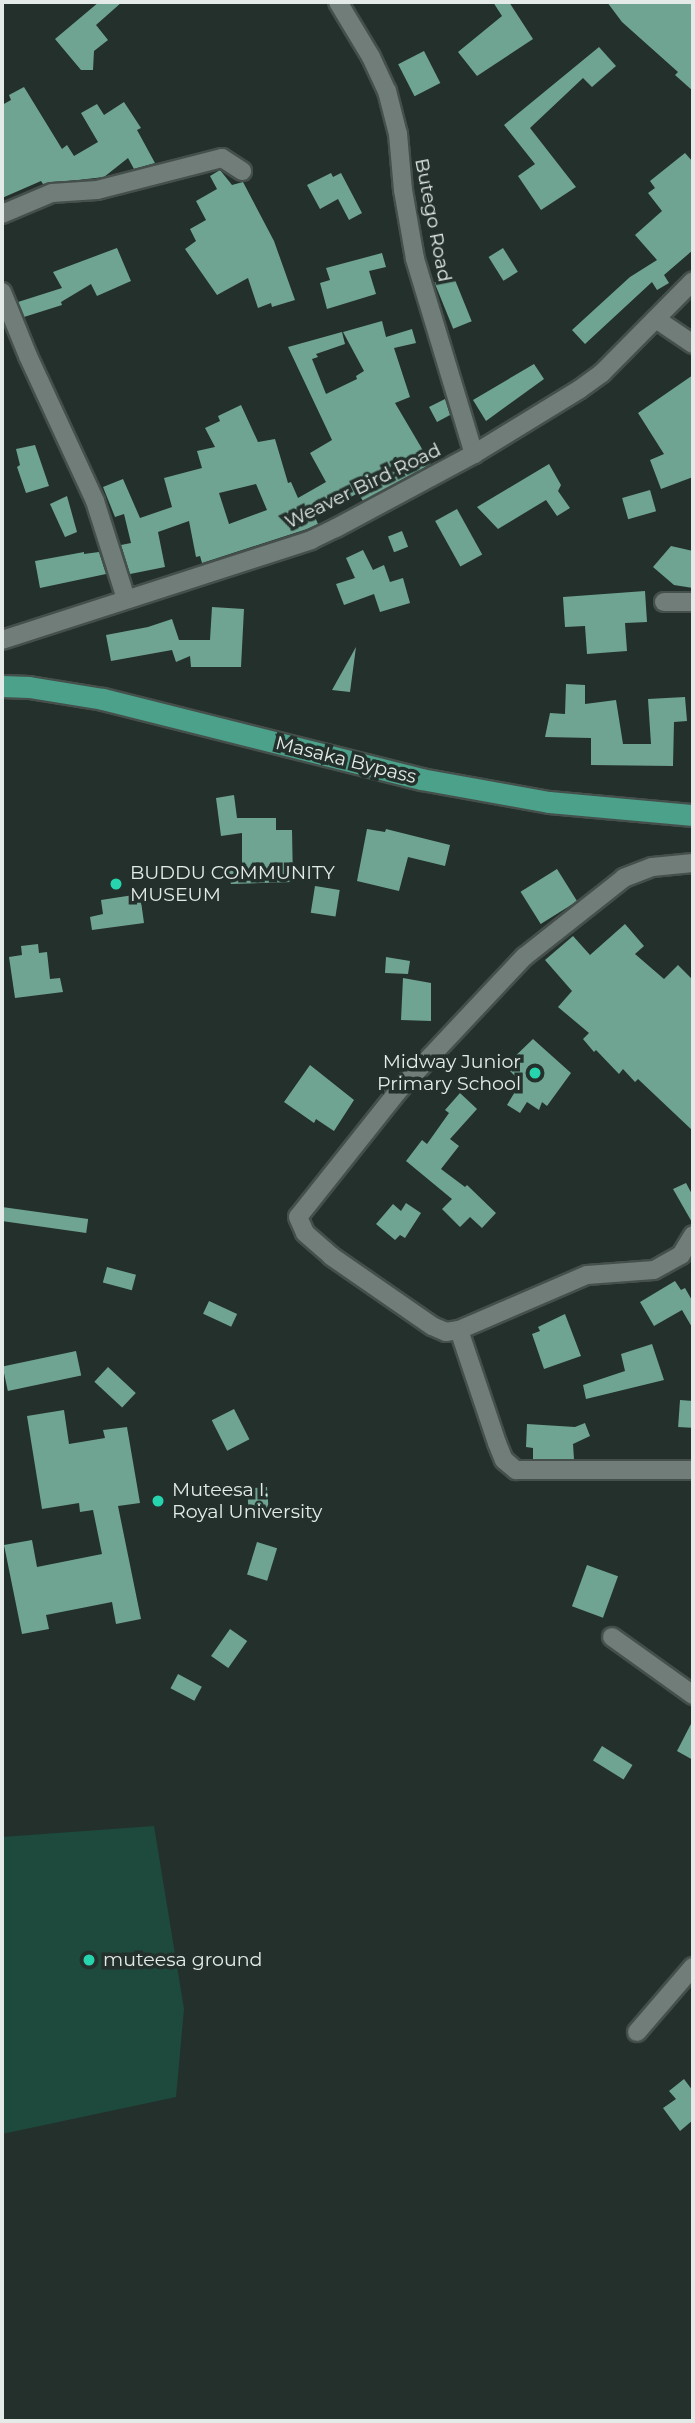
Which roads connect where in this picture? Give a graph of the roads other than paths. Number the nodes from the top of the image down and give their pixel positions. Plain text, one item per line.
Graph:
1 (338, 2) edge
2 (242, 171) dead end
3 (2, 214) edge
4 (693, 281) edge
5 (2, 292) edge
6 (656, 319) junction
7 (693, 344) edge
8 (474, 454) junction
9 (126, 599) junction
10 (664, 602) dead end
11 (693, 602) edge
12 (2, 640) edge
13 (2, 686) edge
14 (693, 815) edge
15 (693, 863) edge
16 (693, 1235) edge
17 (459, 1330) junction
18 (693, 1470) edge
19 (612, 1637) dead end
20 (693, 1695) edge
21 (693, 1967) edge
22 (637, 2032) dead end

1 - 8 street, Butego Road
2 - 3 street
4 - 6 street, Weaver Bird Road
5 - 9 street
6 - 7 street
6 - 8 street, Weaver Bird Road
8 - 9 street, Weaver Bird Road
9 - 12 street, Weaver Bird Road
10 - 11 street
13 - 14 highway, Masaka Bypass
15 - 17 street
16 - 17 street
17 - 18 street
19 - 20 street
21 - 22 street

